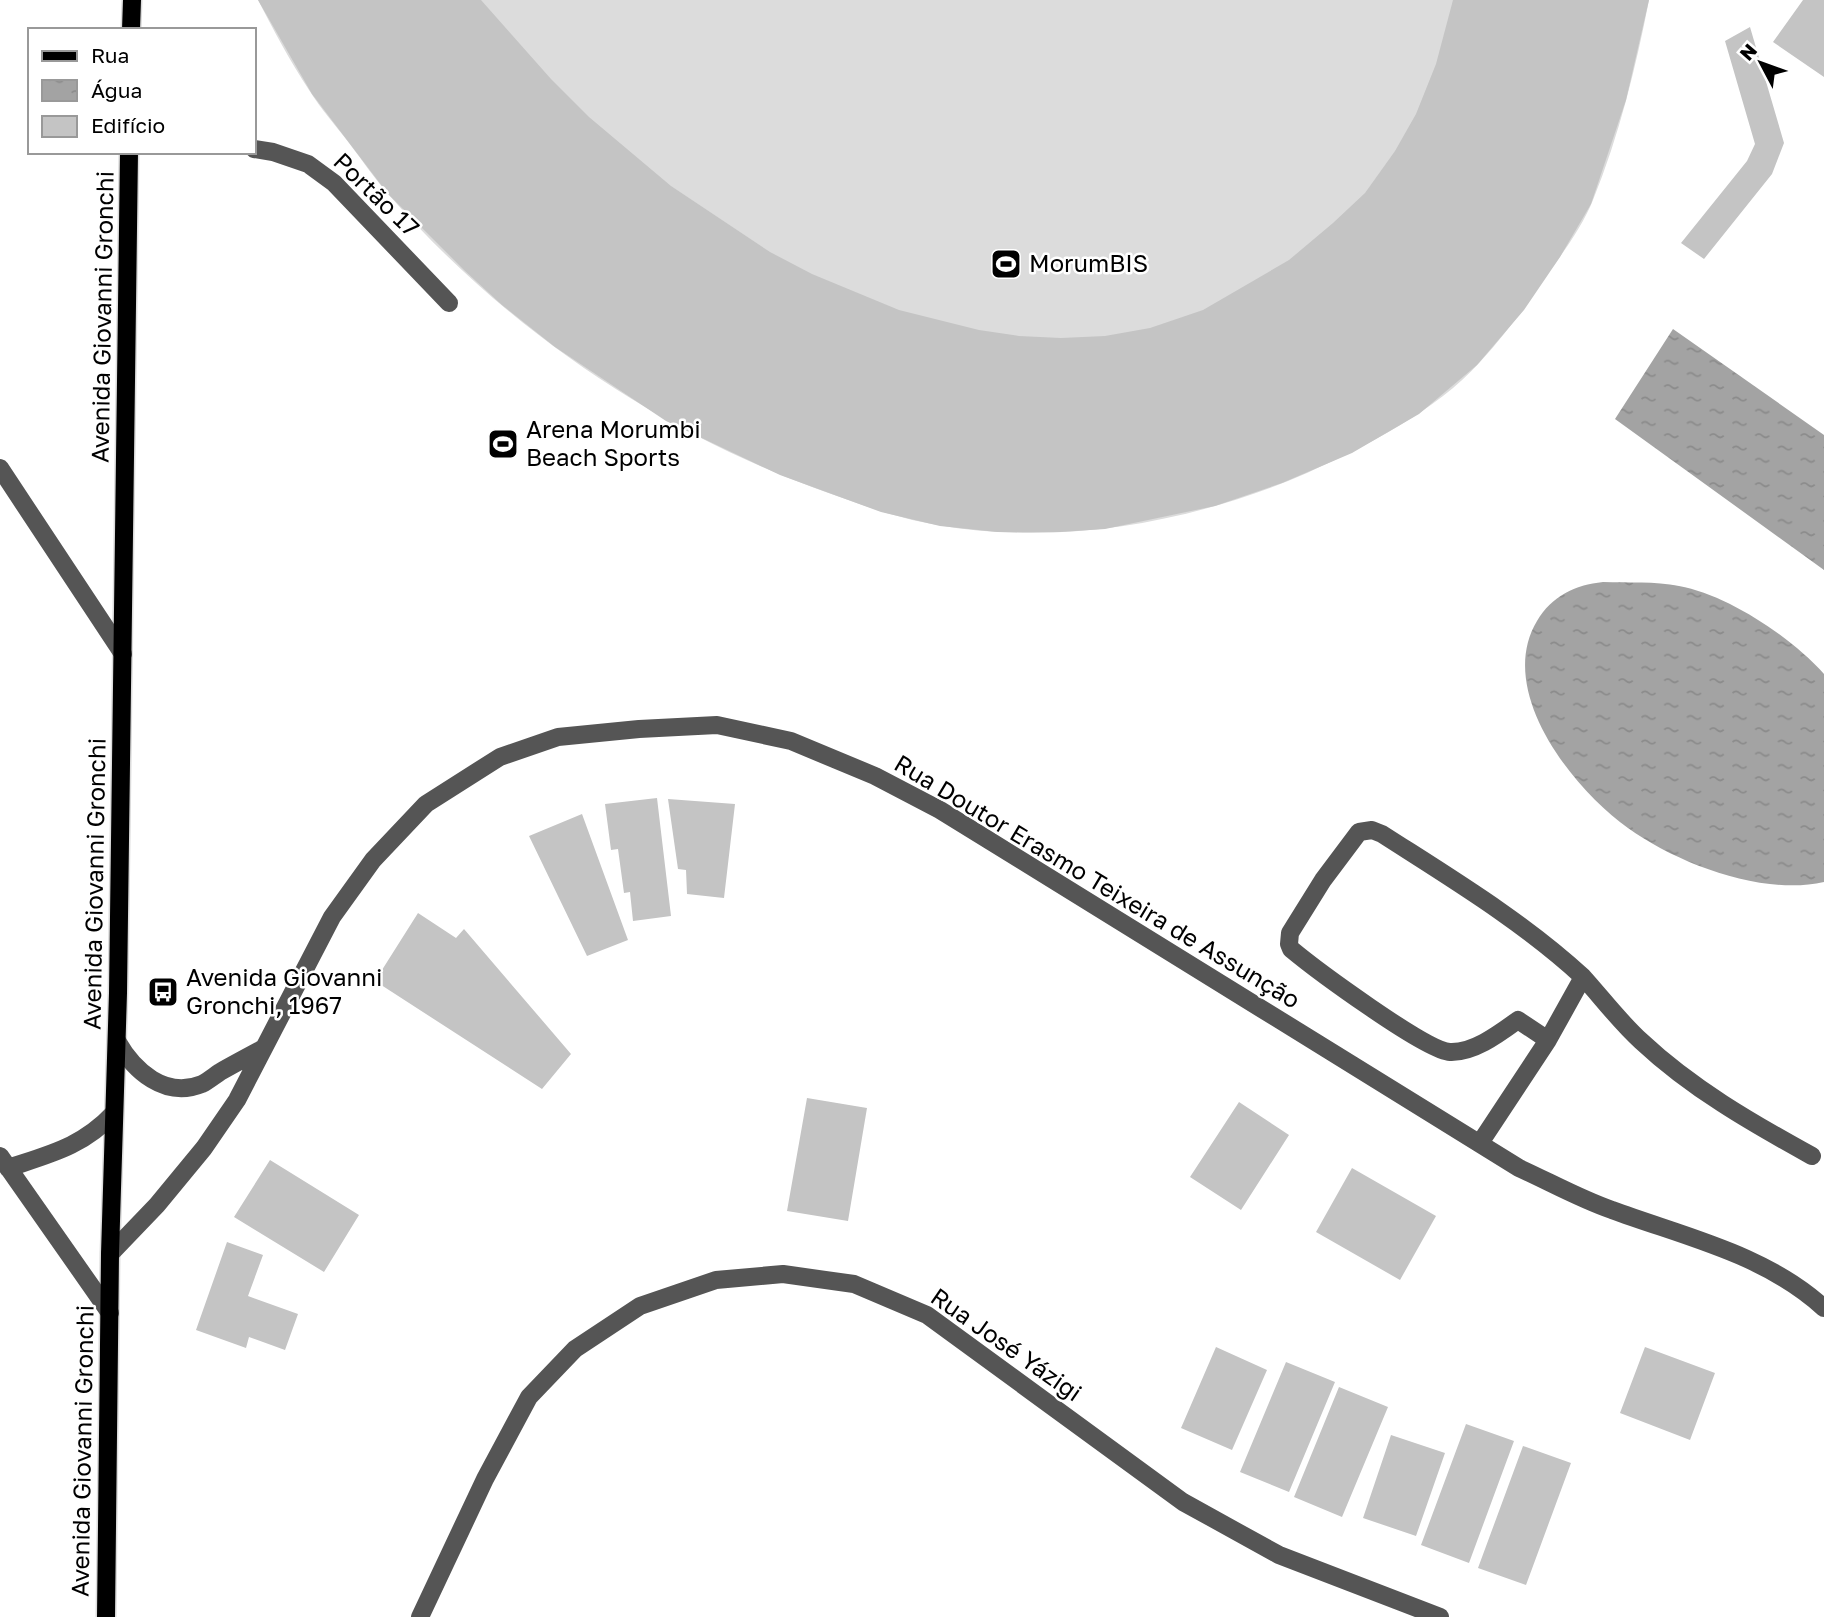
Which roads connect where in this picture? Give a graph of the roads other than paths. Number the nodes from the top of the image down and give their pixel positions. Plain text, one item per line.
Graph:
1 (132, 0) edge
2 (131, 28) edge
3 (256, 149) edge
4 (129, 154) edge
5 (449, 303) dead end
6 (0, 468) edge
7 (123, 654) junction
8 (1583, 977) junction
9 (1548, 1040) junction
10 (117, 1041) junction
11 (264, 1048) junction
12 (114, 1113) junction
13 (1480, 1143) junction
14 (1812, 1156) dead end
15 (4, 1162) edge
16 (110, 1254) junction
17 (1824, 1308) edge
18 (110, 1313) junction
19 (106, 1617) edge
20 (420, 1617) edge
21 (1440, 1617) edge

1 - 2 main road
3 - 5 street, Portão 17
4 - 7 main road, Avenida Giovanni Gronchi
6 - 7 street
7 - 10 main road, Avenida Giovanni Gronchi
8 - 9 street
8 - 9 street
8 - 14 street
9 - 13 street
10 - 11 street
10 - 12 main road, Avenida Giovanni Gronchi
11 - 13 street, Rua Doutor Erasmo Teixeira de Assunção
11 - 16 street, Rua Doutor Erasmo Teixeira de Assunção
12 - 15 street
12 - 16 main road, Avenida Giovanni Gronchi
13 - 17 street, Rua Doutor Erasmo Teixeira de Assunção
15 - 18 street
16 - 18 main road, Avenida Giovanni Gronchi
18 - 19 main road, Avenida Giovanni Gronchi
20 - 21 street, Rua José Yázigi

